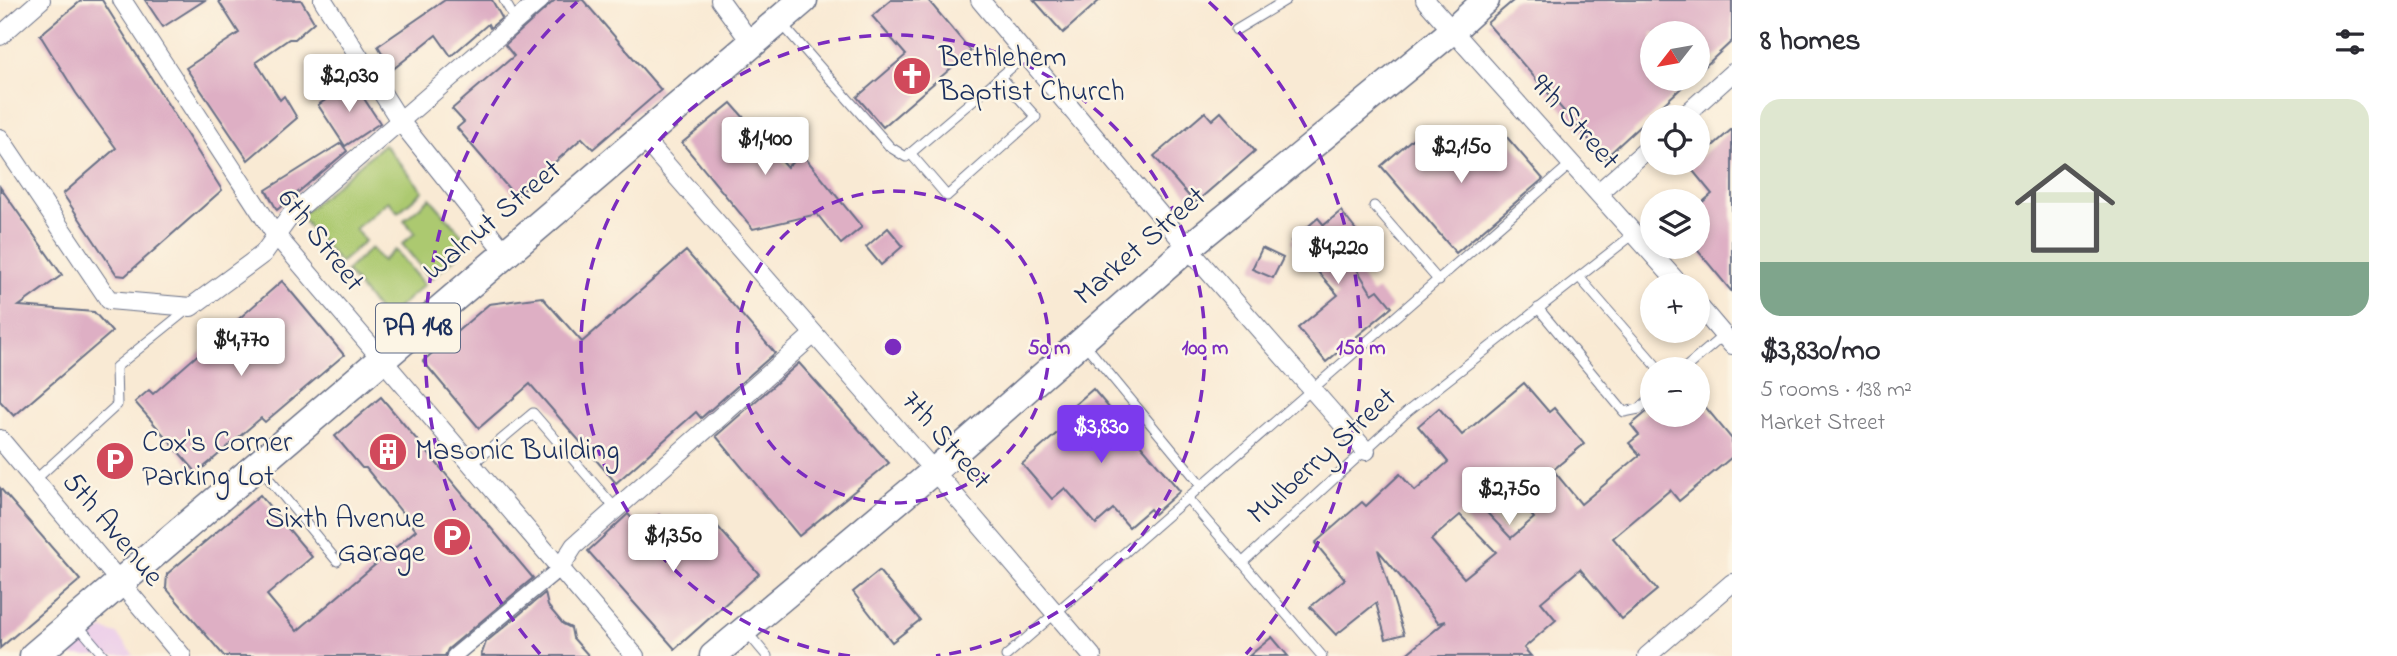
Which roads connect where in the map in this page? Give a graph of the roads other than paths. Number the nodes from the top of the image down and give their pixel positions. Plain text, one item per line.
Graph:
1 (41, 0) edge
2 (122, 0) edge
3 (323, 0) edge
4 (504, 0) edge
5 (540, 0) edge
6 (720, 0) edge
7 (803, 0) edge
8 (980, 0) edge
9 (1286, 0) edge
10 (1425, 0) edge
11 (1486, 0) edge
12 (779, 20) junction
13 (516, 21) junction
14 (1236, 30) dead end
15 (1452, 31) junction
16 (0, 36) edge
17 (752, 44) junction
18 (1027, 55) junction
19 (1732, 73) edge
20 (1000, 77) junction
21 (1696, 105) edge
22 (400, 121) junction
23 (0, 138) edge
24 (643, 138) junction
25 (911, 153) junction
26 (1640, 156) edge
27 (1573, 162) junction
28 (1599, 192) junction
29 (1374, 206) dead end
30 (1635, 233) junction
31 (275, 234) junction
32 (1188, 248) junction
33 (506, 254) junction
34 (1670, 273) edge
35 (1579, 276) junction
36 (1439, 281) junction
37 (191, 307) junction
38 (1538, 308) junction
39 (1710, 319) edge
40 (814, 334) junction
41 (1728, 340) edge
42 (1083, 341) junction
43 (1650, 357) edge
44 (1702, 357) edge
45 (380, 361) junction
46 (1314, 389) junction
47 (1640, 408) edge
48 (4, 451) edge
49 (1366, 451) junction
50 (257, 464) junction
51 (471, 465) junction
52 (934, 471) junction
53 (34, 481) junction
54 (1202, 486) junction
55 (1188, 499) junction
56 (616, 509) junction
57 (337, 561) dead end
58 (1242, 563) junction
59 (560, 568) junction
60 (118, 583) junction
61 (1732, 583) edge
62 (1056, 613) junction
63 (75, 621) junction
64 (745, 630) junction
65 (99, 654) edge
66 (34, 656) edge
67 (182, 656) edge
68 (454, 656) edge
69 (635, 656) edge
70 (713, 656) edge
71 (767, 656) edge
72 (1006, 656) edge
73 (1092, 656) edge
74 (1322, 656) edge
75 (1647, 656) edge

1 - 16 street
2 - 31 street, 6th Street
3 - 22 street
4 - 13 lane
5 - 13 street
6 - 17 street
7 - 12 main road, Walnut Street / PA 148
8 - 18 street
9 - 14 lane
10 - 15 street, 9th Street
11 - 15 main road, Market Street
12 - 17 main road, Walnut Street / PA 148
12 - 25 lane
13 - 22 street
15 - 27 street, 9th Street
15 - 32 main road, Market Street
17 - 24 main road, Walnut Street / PA 148
18 - 20 lane
18 - 32 street
19 - 21 street
20 - 25 lane
20 - 25 lane
22 - 31 street
22 - 33 street
23 - 37 street
24 - 33 main road, Walnut Street / PA 148
24 - 40 street, 7th Street
26 - 28 street
27 - 28 street, 9th Street
27 - 36 lane
28 - 30 street, 9th Street
29 - 36 lane
30 - 34 street, 9th Street
30 - 35 lane, Mulberry Street
31 - 37 street
31 - 45 street, 6th Street
32 - 42 main road, Market Street
32 - 46 street
33 - 45 main road, Walnut Street / PA 148
35 - 38 lane, Mulberry Street
35 - 43 lane
36 - 46 lane
37 - 53 lane
38 - 47 lane
38 - 49 lane, Mulberry Street
39 - 41 street
40 - 52 street, 7th Street
40 - 56 street
41 - 44 lane
42 - 52 main road, Market Street
42 - 54 lane
45 - 50 main road, Walnut Street / PA 148
45 - 51 street, 6th Street
46 - 49 street
46 - 54 lane
48 - 53 street, 5th Avenue
49 - 58 lane, Mulberry Street
50 - 57 lane
50 - 60 main road, Walnut Street / PA 148
51 - 56 lane
51 - 59 street, 6th Street
52 - 62 street, 7th Street
52 - 64 main road, Market Street
53 - 60 street, 5th Avenue
54 - 55 lane
55 - 58 lane
55 - 62 lane
56 - 59 street
58 - 74 lane
59 - 68 street
59 - 69 street, 6th Street
60 - 63 main road, Walnut Street / PA 148
60 - 67 street, 5th Avenue
61 - 75 street
62 - 72 lane
62 - 73 street, 7th Street
63 - 65 lane
63 - 66 main road, Walnut Street / PA 148
64 - 70 main road, Market Street
64 - 71 lane

